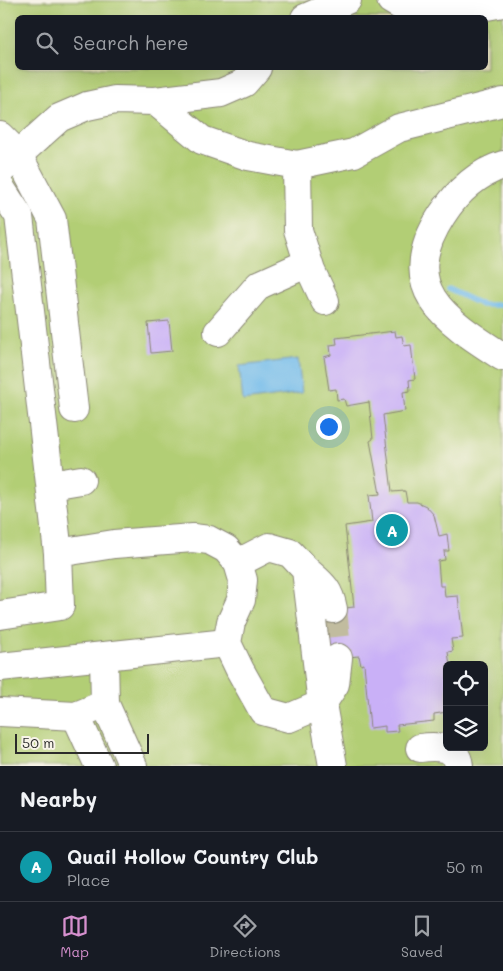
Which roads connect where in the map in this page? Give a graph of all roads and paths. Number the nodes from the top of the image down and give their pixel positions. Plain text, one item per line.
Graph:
1 (347, 0) edge
2 (391, 0) edge
3 (503, 3) edge
4 (311, 15) edge
5 (254, 70) edge
6 (155, 102) junction
7 (503, 102) edge
8 (6, 153) edge
9 (297, 165) junction
10 (503, 165) edge
11 (0, 187) edge
12 (308, 263) junction
13 (326, 301) dead end
14 (218, 332) dead end
15 (503, 357) edge
16 (74, 409) dead end
17 (81, 480) dead end
18 (51, 485) junction
19 (58, 553) junction
20 (238, 564) junction
21 (306, 570) junction
22 (333, 609) tunnel mouth
23 (0, 614) edge
24 (228, 643) junction
25 (104, 656) junction
26 (338, 658) tunnel mouth
27 (0, 667) edge
28 (104, 704) junction
29 (322, 704) junction
30 (0, 712) edge
31 (76, 716) junction
32 (420, 748) dead end
33 (99, 766) edge
34 (133, 766) edge
35 (333, 766) edge
36 (459, 766) edge

1 - 4 street
2 - 3 street
5 - 6 street
6 - 8 street
6 - 9 street
7 - 9 street
8 - 16 street
9 - 12 street
10 - 15 street
11 - 18 street
12 - 13 street
12 - 14 street
17 - 18 street
18 - 19 street
19 - 20 street
19 - 23 street
20 - 21 street
20 - 24 street
21 - 22 street
21 - 29 street
24 - 25 street
24 - 29 street
25 - 27 street
25 - 28 street
26 - 29 street
28 - 31 street
28 - 34 street
29 - 35 street
30 - 31 street
31 - 33 street
32 - 36 street

